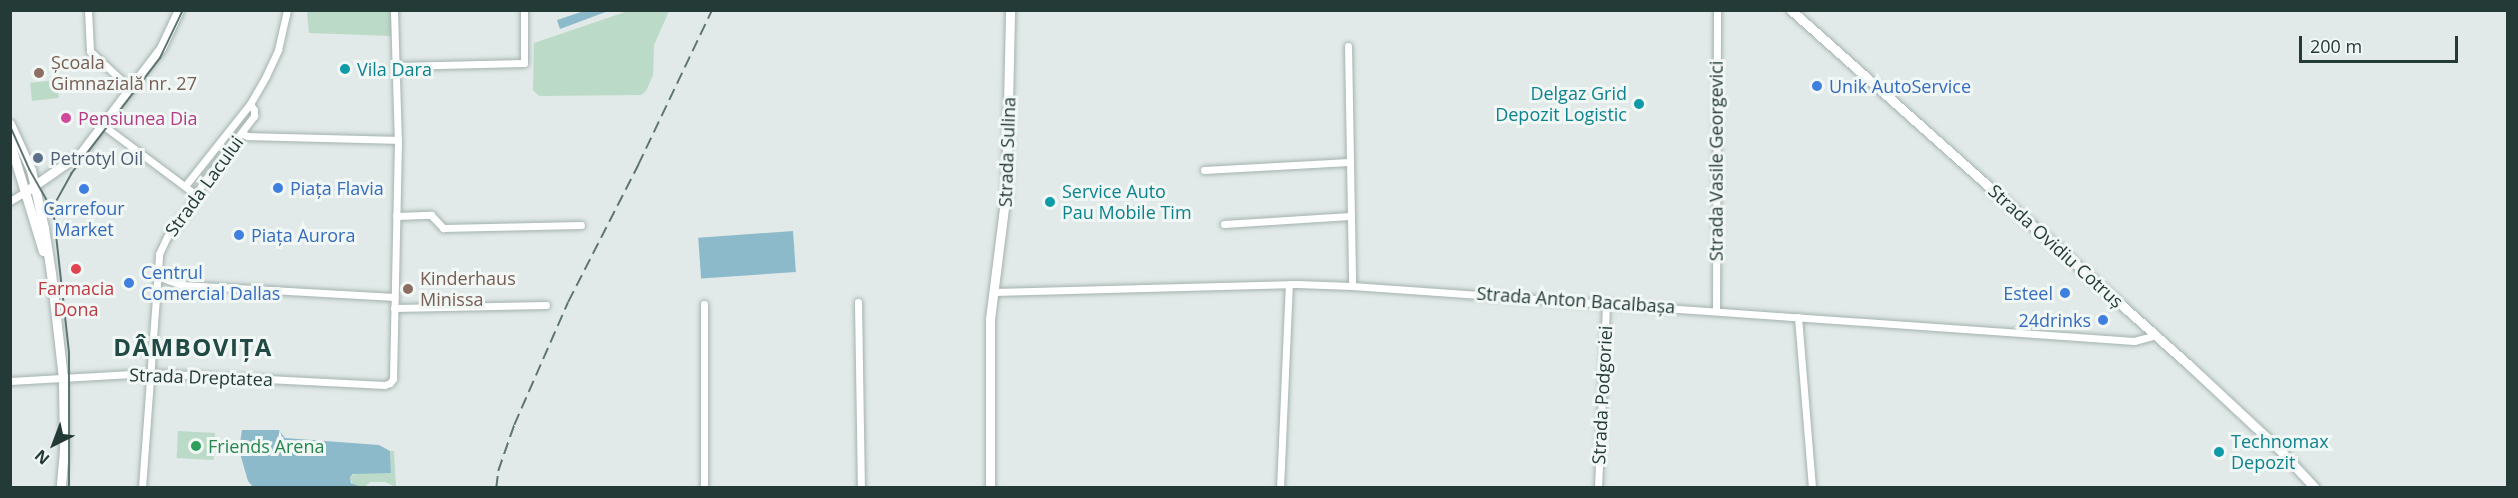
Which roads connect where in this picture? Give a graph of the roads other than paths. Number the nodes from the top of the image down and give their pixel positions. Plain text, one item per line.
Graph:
1 (88, 10) edge
2 (179, 10) edge
3 (287, 10) edge
4 (394, 10) edge
5 (524, 10) edge
6 (1010, 10) edge
7 (1717, 10) edge
8 (1791, 10) edge
9 (1348, 46) dead end
10 (397, 66) junction
11 (131, 89) junction
12 (250, 104) junction
13 (10, 124) edge
14 (104, 126) junction
15 (242, 134) junction
16 (10, 143) edge
17 (398, 143) junction
18 (1349, 162) junction
19 (1204, 170) dead end
20 (34, 186) junction
21 (185, 186) junction
22 (25, 192) junction
23 (195, 194) junction
24 (10, 201) edge
25 (396, 216) junction
26 (1350, 216) junction
27 (1224, 224) dead end
28 (581, 225) dead end
29 (51, 273) junction
30 (157, 276) junction
31 (1289, 285) junction
32 (1352, 286) junction
33 (994, 292) junction
34 (395, 297) junction
35 (858, 302) dead end
36 (1606, 303) junction
37 (704, 304) dead end
38 (546, 305) dead end
39 (394, 308) junction
40 (1716, 311) junction
41 (1798, 317) junction
42 (2156, 335) junction
43 (148, 373) junction
44 (63, 379) junction
45 (10, 381) edge
46 (61, 488) edge
47 (142, 488) edge
48 (704, 488) edge
49 (861, 488) edge
50 (990, 488) edge
51 (1280, 488) edge
52 (1598, 488) edge
53 (1812, 488) edge
54 (2315, 488) edge

1 - 11 street
2 - 11 main road
3 - 12 street, Strada Lacului
4 - 10 street
5 - 10 street
6 - 33 main road, Strada Sulina
7 - 40 street, Strada Vasile Georgevici
8 - 42 main road, Strada Ovidiu Cotruș
9 - 18 street
10 - 17 street
11 - 14 main road
12 - 15 street, Strada Lacului
12 - 21 street, Strada Lacului
13 - 20 main road
14 - 20 main road
14 - 21 street
15 - 17 street
15 - 23 street, Strada Lacului
16 - 22 main road
17 - 25 street
18 - 19 street
18 - 26 street
20 - 22 main road
20 - 29 main road
21 - 23 street
22 - 24 street
22 - 29 main road
23 - 30 street, Strada Lacului
25 - 28 street
25 - 34 street
26 - 27 street
26 - 32 street
29 - 44 main road
30 - 34 street
30 - 43 street, Strada Lacului
31 - 32 street, Strada Anton Bacalbașa
31 - 33 street, Strada Anton Bacalbașa
31 - 51 street
32 - 36 street, Strada Anton Bacalbașa
33 - 50 main road, Strada Sulina
34 - 39 street
35 - 49 street
36 - 40 street, Strada Anton Bacalbașa
36 - 52 street, Strada Podgoriei
37 - 48 street
38 - 39 street
39 - 43 street, Strada Dreptatea
40 - 41 street, Strada Anton Bacalbașa
41 - 42 street, Strada Anton Bacalbașa
41 - 53 street
42 - 54 main road, Strada Ovidiu Cotruș
43 - 44 street, Strada Dreptatea
43 - 47 street, Strada Lacului
44 - 45 street, Strada Dreptatea
44 - 46 main road

